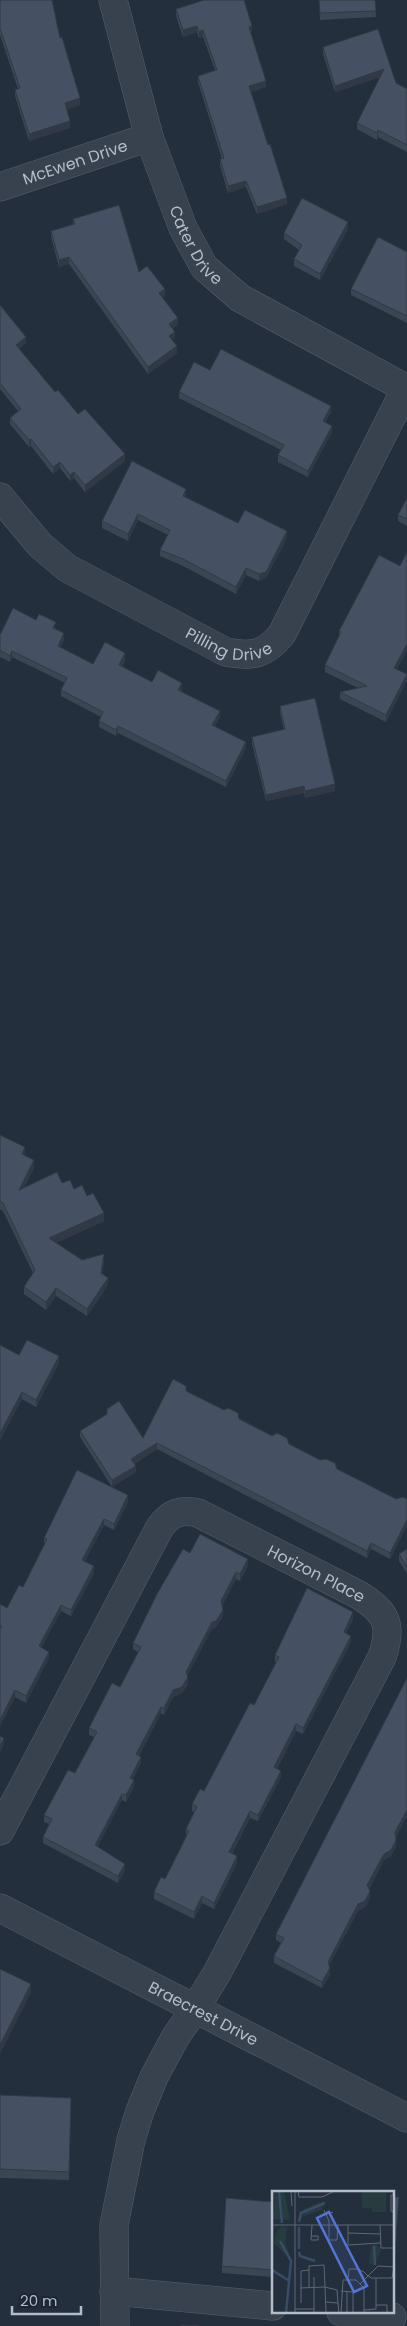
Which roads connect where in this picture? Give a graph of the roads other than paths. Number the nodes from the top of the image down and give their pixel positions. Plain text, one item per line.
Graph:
1 (113, 0) edge
2 (149, 136) junction
3 (0, 187) edge
4 (406, 389) edge
5 (0, 497) edge
6 (0, 1831) edge
7 (0, 1908) edge
8 (195, 2009) junction
9 (407, 2118) edge
10 (114, 2291) junction
11 (272, 2306) edge
12 (361, 2314) edge
13 (392, 2317) dead end
14 (115, 2326) edge

1 - 2 street, Cater Drive
2 - 3 street, McEwen Drive
2 - 4 street, Cater Drive
4 - 5 street, Pilling Drive
6 - 8 street, Horizon Place
7 - 8 street, Braecrest Drive
8 - 9 street, Braecrest Drive
8 - 10 street, Horizon Place
10 - 11 street
10 - 14 street, Horizon Place
12 - 13 street

